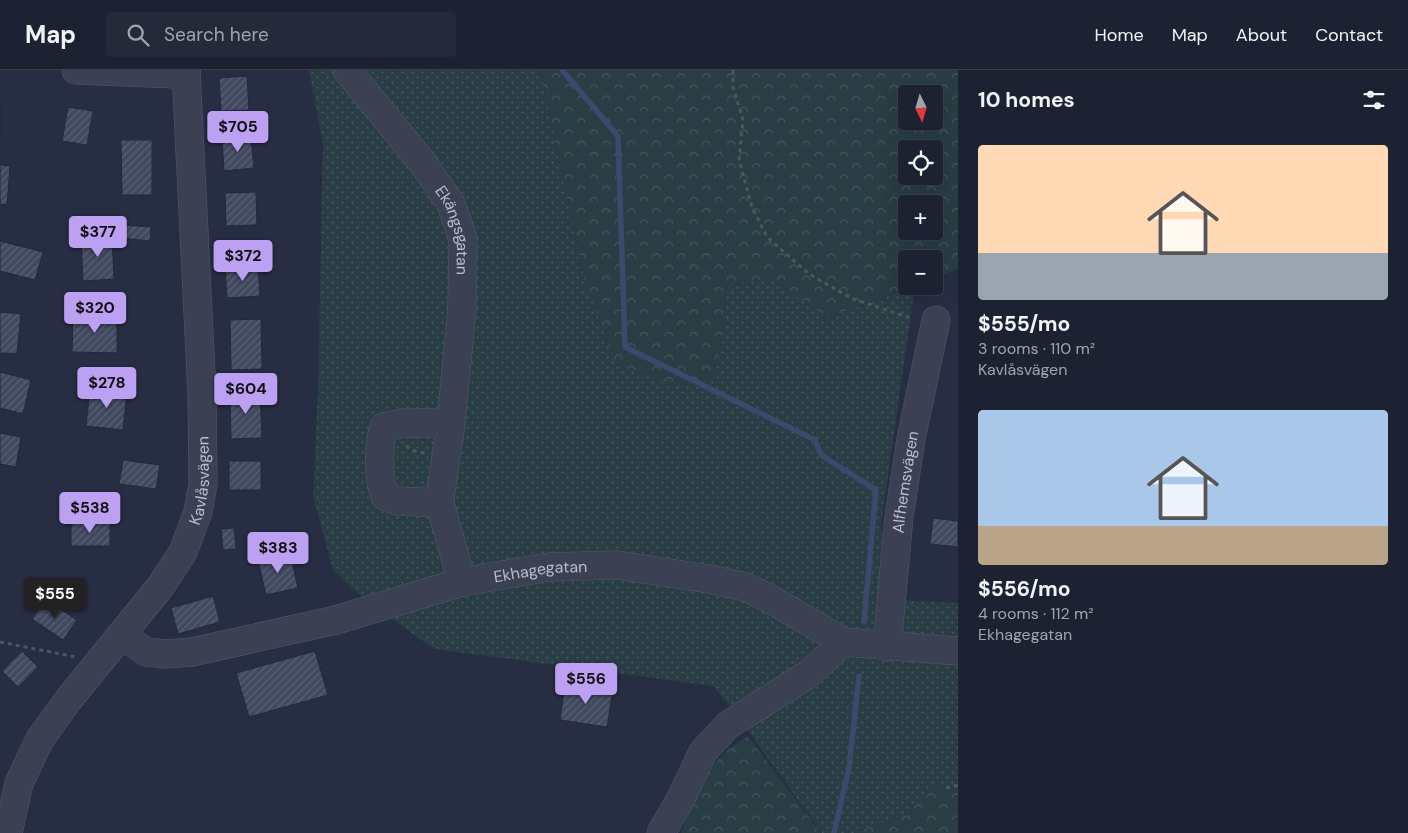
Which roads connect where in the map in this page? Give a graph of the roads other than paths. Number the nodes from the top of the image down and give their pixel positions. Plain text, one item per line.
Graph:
1 (76, 70) edge
2 (347, 70) edge
3 (186, 72) edge
4 (936, 320) road end
5 (451, 423) junction
6 (440, 503) junction
7 (462, 582) junction
8 (122, 635) junction
9 (844, 642) junction
10 (887, 647) junction
11 (958, 652) edge
12 (8, 833) edge
13 (661, 833) edge

1 - 3 street
2 - 5 street, Ekängsgatan
3 - 8 street, Kavlåsvägen
4 - 10 street, Alfhemsvägen
5 - 6 street, Ekängsgatan
5 - 6 street
6 - 7 street, Ekängsgatan
7 - 8 street, Ekhagegatan
7 - 9 street, Ekhagegatan
8 - 12 street, Kavlåsvägen
9 - 10 street, Ekhagegatan
9 - 13 street
10 - 11 street, Ekhagegatan

